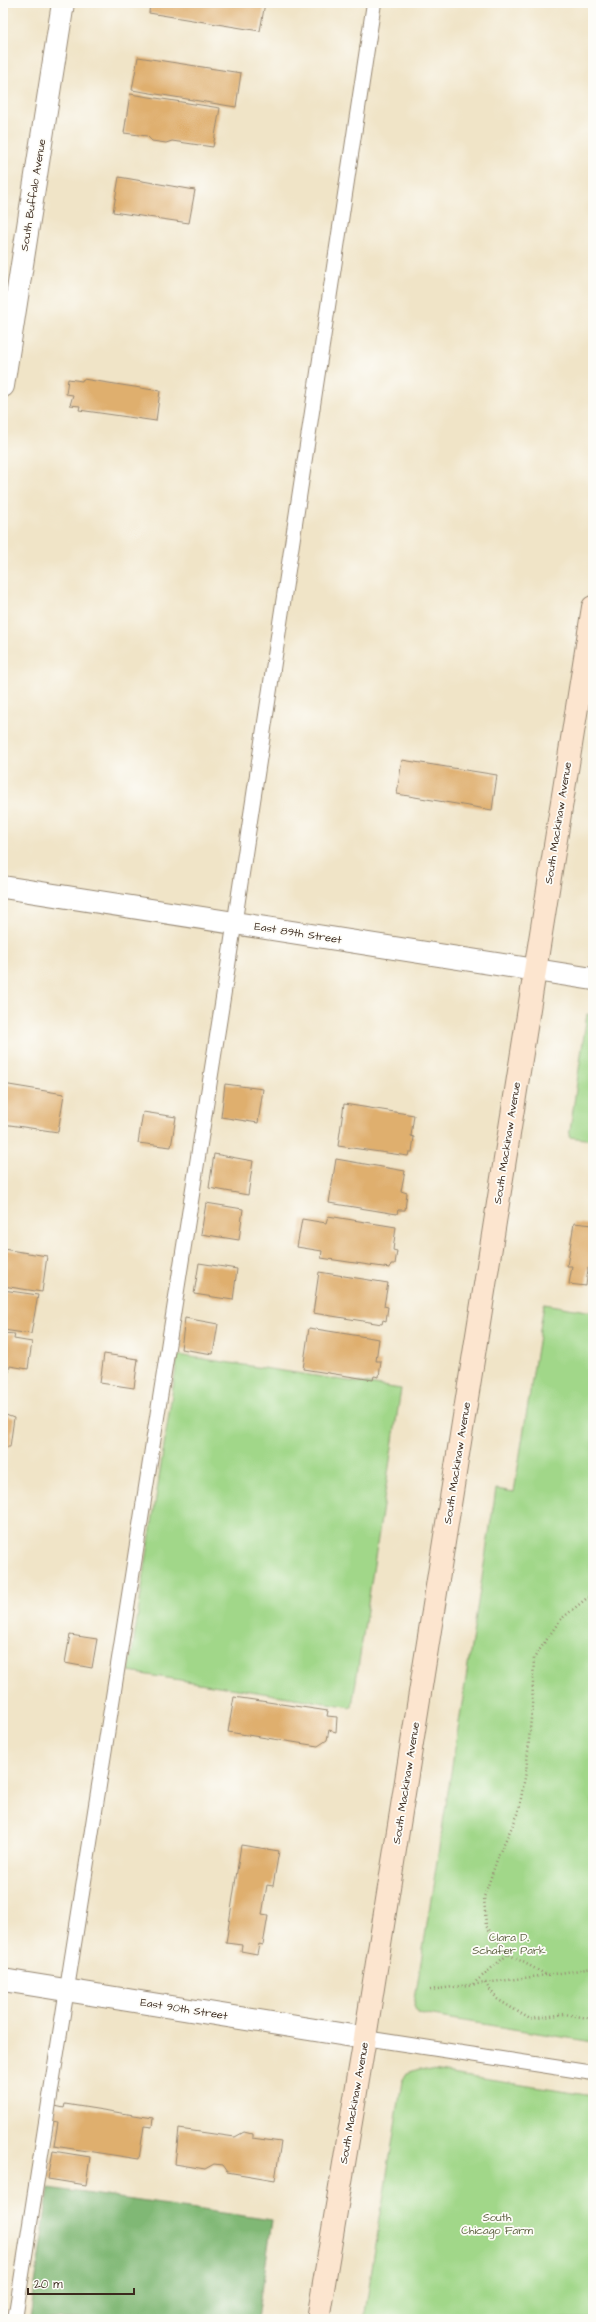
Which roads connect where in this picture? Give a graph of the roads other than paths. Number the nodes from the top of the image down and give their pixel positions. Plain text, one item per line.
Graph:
1 (63, 3) edge
2 (374, 3) edge
3 (3, 386) edge
4 (593, 607) edge
5 (3, 887) edge
6 (235, 923) junction
7 (535, 970) junction
8 (593, 979) edge
9 (3, 1980) edge
10 (65, 1990) junction
11 (365, 2038) junction
12 (593, 2074) edge
13 (15, 2319) edge
14 (318, 2319) edge

1 - 3 street, South Buffalo Avenue
2 - 6 lane
4 - 7 main road, South Mackinaw Avenue
5 - 6 street, East 89th Street
6 - 7 street, East 89th Street
6 - 10 lane
7 - 8 street, East 89th Street
7 - 11 main road, South Mackinaw Avenue
9 - 10 street, East 90th Street
10 - 11 street, East 90th Street
10 - 13 lane
11 - 12 lane
11 - 14 main road, South Mackinaw Avenue

